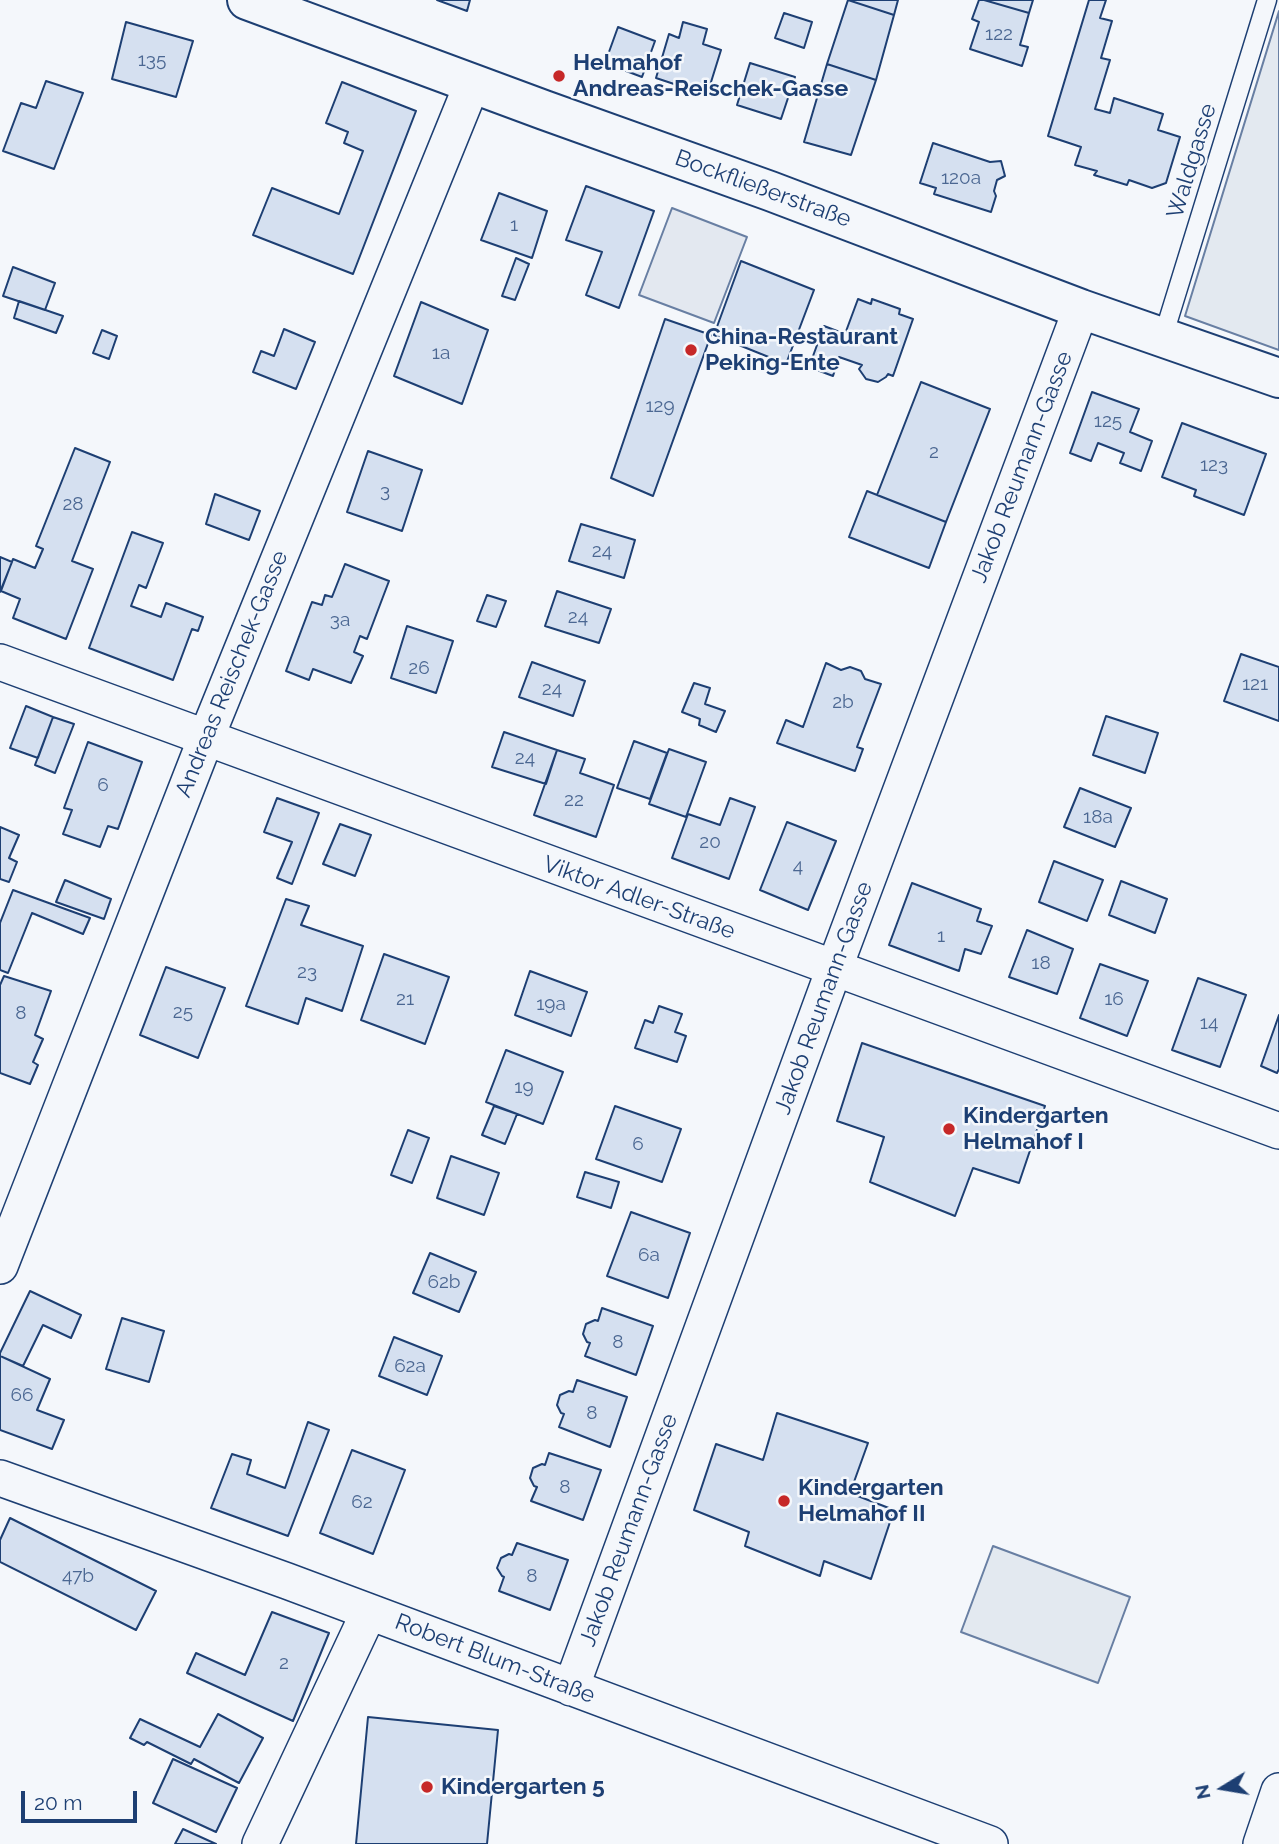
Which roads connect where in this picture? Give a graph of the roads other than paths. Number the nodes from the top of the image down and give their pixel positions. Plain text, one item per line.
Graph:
1 (247, 0) edge
2 (1267, 0) edge
3 (472, 84) junction
4 (1081, 309) junction
5 (1163, 337) junction
6 (1279, 378) edge
7 (0, 662) edge
8 (205, 738) junction
9 (834, 969) junction
10 (1279, 1131) edge
11 (0, 1266) edge
12 (0, 1478) edge
13 (369, 1612) junction
14 (571, 1688) junction
15 (1279, 1791) edge
16 (981, 1843) edge
17 (260, 1844) edge
18 (1261, 1844) edge

1 - 3 main road, Bockfließerstraße
2 - 5 lane, Waldgasse
3 - 4 main road, Bockfließerstraße
3 - 8 street, Andreas Reischek-Gasse
4 - 5 main road, Bockfließerstraße
4 - 9 street, Jakob Reumann-Gasse
5 - 6 main road, Bockfließerstraße
7 - 8 street, Viktor Adler-Straße
8 - 9 street, Viktor Adler-Straße
8 - 11 street, Andreas Reischek-Gasse
9 - 10 street, Viktor Adler-Straße
9 - 14 street, Jakob Reumann-Gasse
12 - 13 street, Robert Blum-Straße
13 - 14 street, Robert Blum-Straße
13 - 17 street
14 - 16 street, Robert Blum-Straße
15 - 18 street

